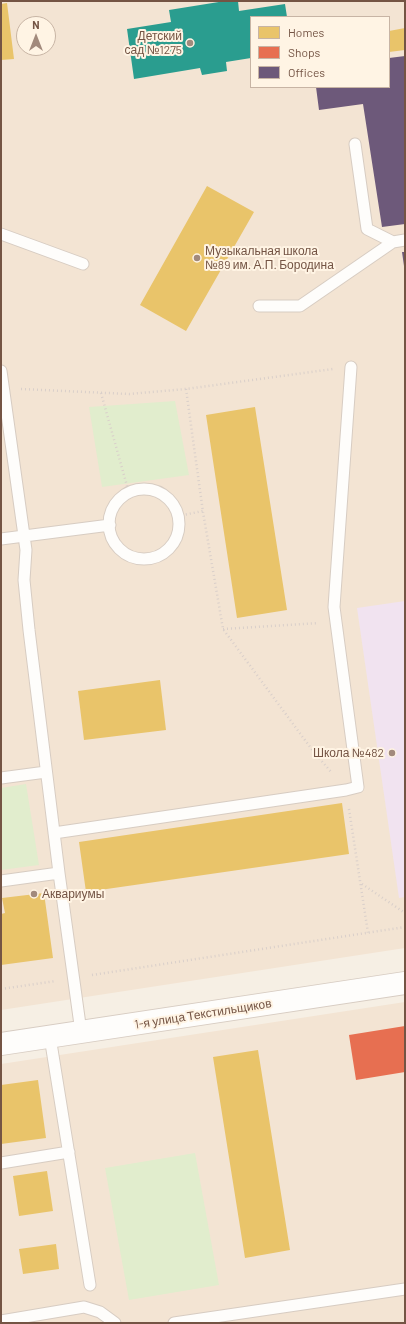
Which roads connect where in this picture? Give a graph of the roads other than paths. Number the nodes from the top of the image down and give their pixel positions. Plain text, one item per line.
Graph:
1 (355, 144) dead end
2 (1, 234) edge
3 (405, 240) edge
4 (393, 242) junction
5 (83, 264) dead end
6 (259, 306) dead end
7 (351, 367) road end
8 (1, 371) edge
9 (110, 525) junction
10 (24, 536) junction
11 (1, 538) edge
12 (46, 772) junction
13 (1, 778) edge
14 (54, 833) junction
15 (59, 873) junction
16 (1, 881) edge
17 (405, 983) edge
18 (81, 1032) junction
19 (50, 1037) junction
20 (1, 1044) edge
21 (69, 1152) junction
22 (1, 1163) edge
23 (90, 1285) dead end
24 (405, 1289) edge
25 (1, 1321) edge
26 (116, 1323) edge
27 (174, 1323) edge

1 - 4 lane
2 - 5 lane
3 - 4 lane
4 - 6 lane
7 - 14 lane
8 - 10 lane
9 - 9 lane
9 - 10 lane
10 - 11 lane
10 - 12 lane
12 - 13 lane
12 - 14 lane
14 - 15 lane
15 - 16 lane
15 - 18 lane
17 - 18 street, 1-я улица Текстильщиков
18 - 19 street, 1-я улица Текстильщиков
19 - 20 street, 1-я улица Текстильщиков
19 - 21 lane
21 - 22 lane
21 - 23 lane
24 - 27 lane
25 - 26 lane

